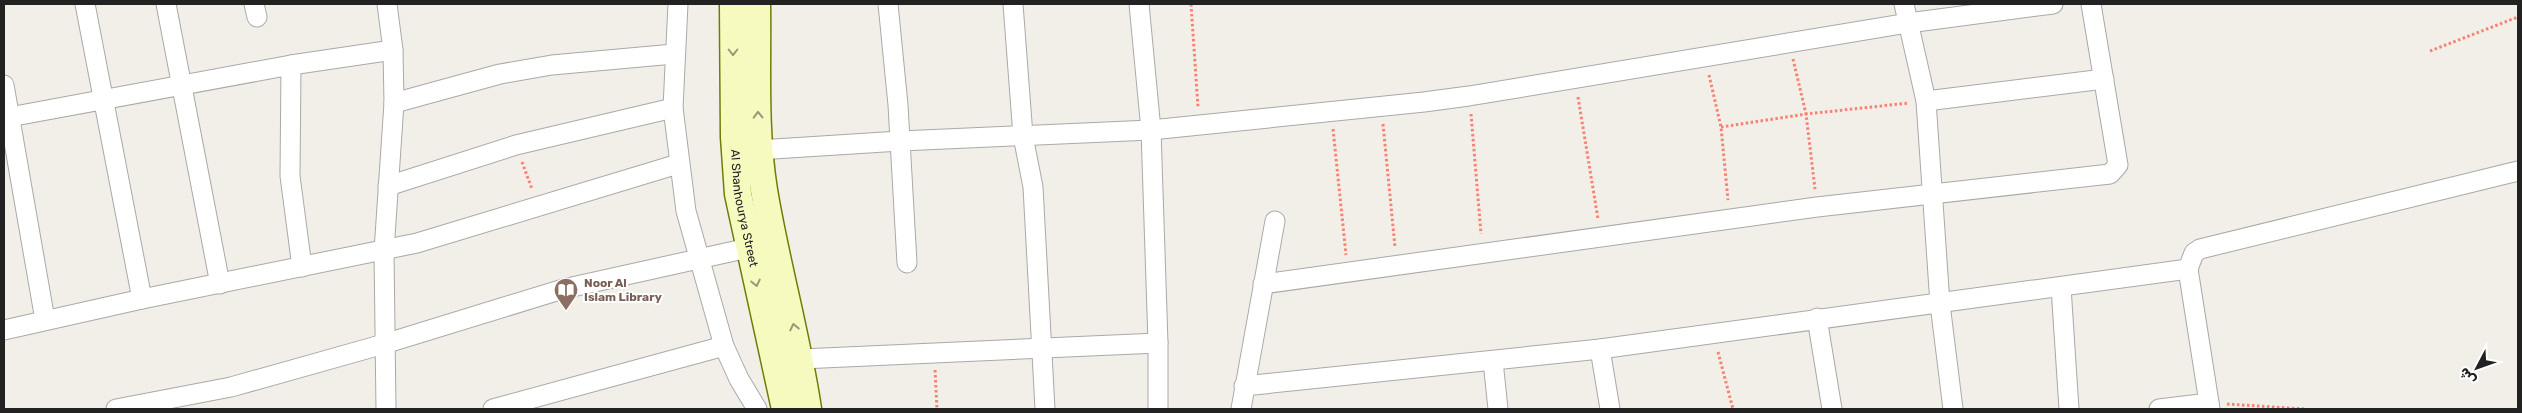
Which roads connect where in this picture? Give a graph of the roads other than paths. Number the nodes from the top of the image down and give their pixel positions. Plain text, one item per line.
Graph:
1 (85, 4) edge
2 (166, 4) edge
3 (387, 4) edge
4 (678, 4) edge
5 (733, 4) edge
6 (757, 4) edge
7 (888, 4) edge
8 (1013, 4) edge
9 (1139, 4) edge
10 (1904, 4) edge
11 (2053, 4) edge
12 (2091, 4) edge
13 (1908, 23) junction
14 (393, 50) junction
15 (674, 54) junction
16 (291, 65) junction
17 (2104, 79) junction
18 (183, 84) junction
19 (4, 85) edge
20 (104, 99) junction
21 (1926, 101) junction
22 (394, 103) junction
23 (673, 108) junction
24 (6, 117) edge
25 (1151, 130) junction
26 (1023, 136) junction
27 (900, 141) junction
28 (759, 150) junction
29 (678, 164) junction
30 (2518, 171) edge
31 (388, 186) junction
32 (1932, 194) junction
33 (1275, 221) dead end
34 (748, 248) junction
35 (384, 251) junction
36 (698, 260) junction
37 (907, 263) dead end
38 (302, 267) junction
39 (2188, 269) junction
40 (220, 284) junction
41 (1263, 284) junction
42 (2061, 288) junction
43 (142, 299) junction
44 (1940, 304) junction
45 (1817, 318) junction
46 (45, 320) junction
47 (4, 330) edge
48 (1158, 343) junction
49 (384, 344) junction
50 (724, 346) junction
51 (1600, 349) junction
52 (1042, 350) junction
53 (801, 359) junction
54 (1493, 361) junction
55 (1244, 386) junction
56 (2210, 406) edge
57 (116, 409) edge
58 (386, 409) edge
59 (492, 409) edge
60 (757, 409) edge
61 (785, 409) edge
62 (808, 409) edge
63 (1045, 409) edge
64 (1158, 409) edge
65 (1241, 409) edge
66 (1498, 409) edge
67 (1610, 409) edge
68 (1832, 409) edge
69 (1952, 409) edge
70 (2069, 409) edge
71 (2159, 409) edge

1 - 20 street
2 - 18 street
3 - 14 street
4 - 15 street
5 -> 34 street, Al Shanhourya Street
28 -> 6 street, Al Shanhourya Street
7 - 27 street
8 - 26 street
9 - 25 street
10 - 13 street
11 - 13 street
12 - 17 street
13 - 21 street
13 - 25 street
14 - 16 street
14 - 22 street
15 - 22 street
15 - 23 street
16 - 18 street
16 - 38 street
17 - 21 street
17 - 32 street
18 - 20 street
18 - 40 street
19 - 24 street
20 - 24 street
20 - 43 street
21 - 32 street
22 - 31 street
23 - 29 street
23 - 31 street
24 - 46 street
25 - 26 street
25 - 48 street
26 - 27 street
26 - 52 street
27 - 28 street
27 - 37 street
53 -> 28 street, Al Shanhourya Street
29 - 35 street
29 - 36 street
30 - 39 street
31 - 35 street
32 - 41 street
32 - 44 street
33 - 41 street
34 - 36 street
34 -> 61 street, Al Shanhourya Street
35 - 38 street
35 - 49 street
36 - 49 street
36 - 50 street
38 - 40 street
39 - 42 street
39 - 56 street
40 - 43 street
41 - 55 street
42 - 44 street
42 - 70 street
43 - 46 street
44 - 45 street
44 - 69 street
45 - 51 street
45 - 68 street
46 - 47 street
48 - 52 street
48 - 64 street
49 - 57 street
49 - 58 street
50 - 59 street
50 - 60 street
51 - 54 street
51 - 67 street
52 - 53 street
52 - 63 street
53 - 62 street, Al Shanhourya Street
54 - 55 street
54 - 66 street
55 - 65 street
56 - 71 street

